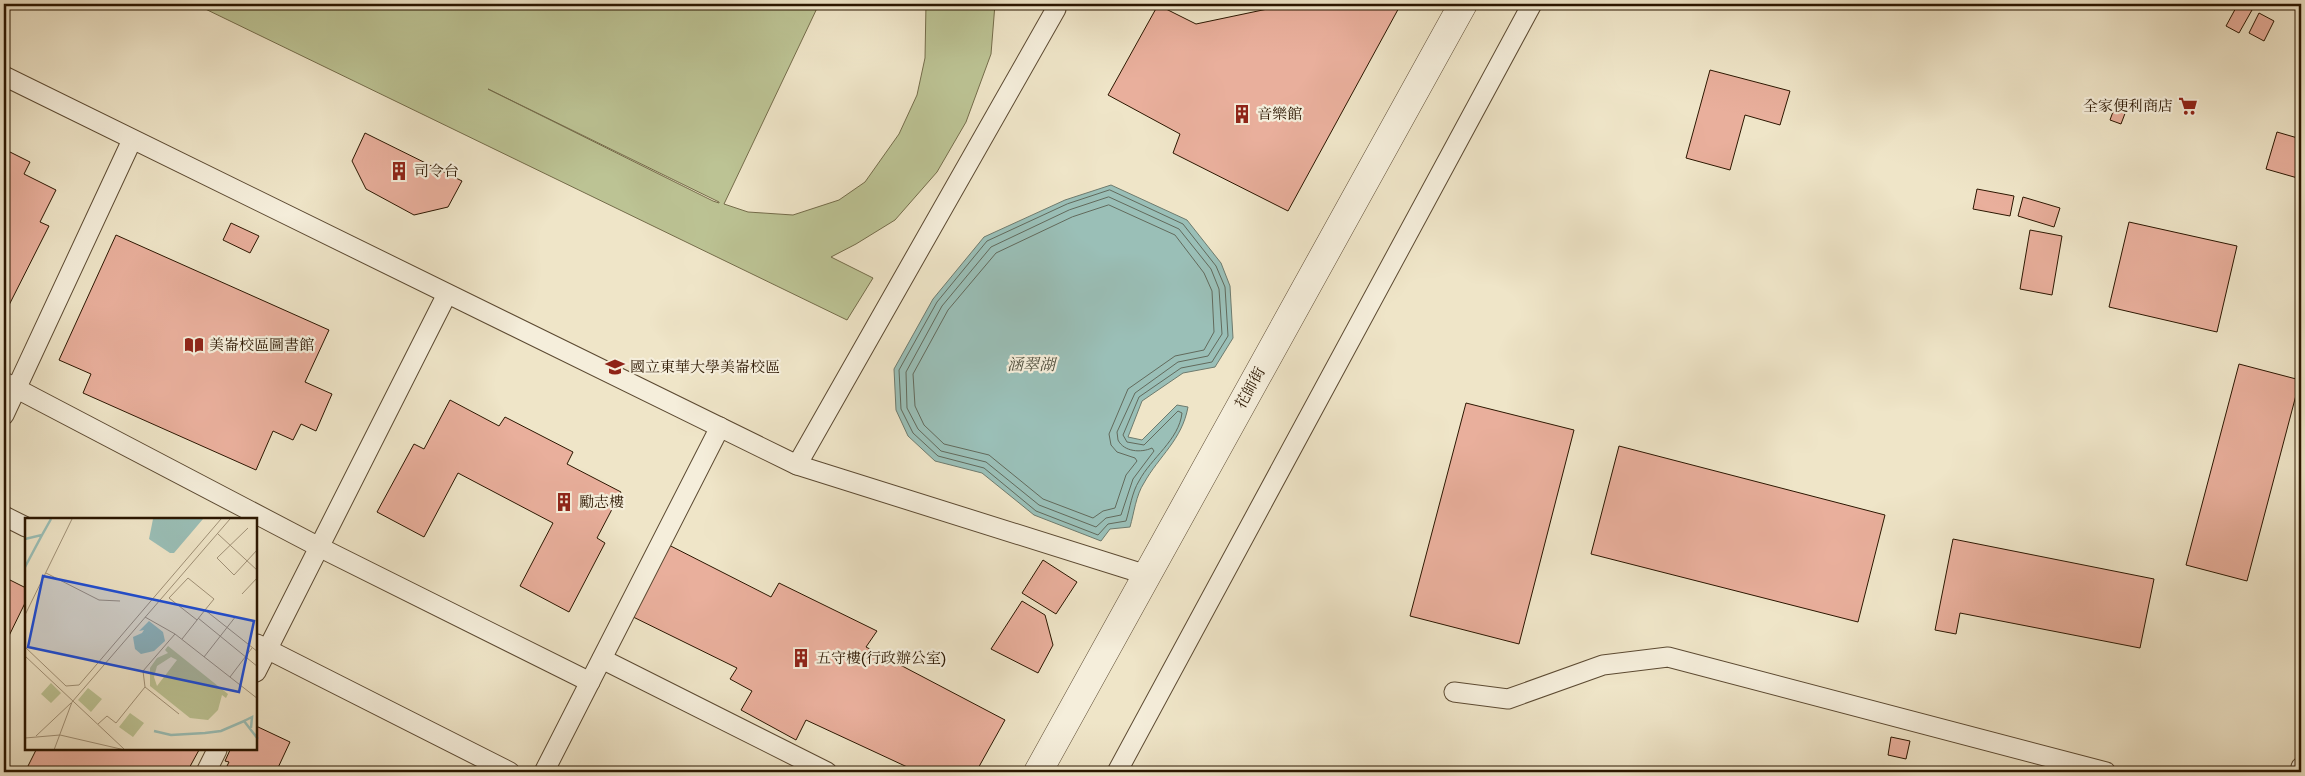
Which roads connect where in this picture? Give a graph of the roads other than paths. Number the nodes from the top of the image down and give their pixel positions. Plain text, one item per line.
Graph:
1 (1054, 4) edge
2 (1463, 4) edge
3 (1532, 4) edge
4 (4, 76) edge
5 (132, 140) junction
6 (447, 294) junction
7 (10, 386) edge
8 (4, 415) edge
9 (720, 427) junction
10 (797, 465) junction
11 (4, 516) edge
12 (25, 526) edge
13 (319, 547) junction
14 (1148, 575) junction
15 (262, 646) edge
16 (602, 659) junction
17 (258, 663) edge
18 (590, 682) junction
19 (1454, 692) dead end
20 (216, 751) edge
21 (2301, 767) edge
22 (206, 772) edge
23 (510, 772) edge
24 (544, 772) edge
25 (827, 772) edge
26 (1038, 772) edge
27 (1117, 772) edge
28 (2106, 772) edge
29 (2300, 772) edge

1 - 10 lane
2 - 14 street, 花師街
3 - 27 lane
4 - 5 lane
5 - 6 lane
5 - 7 lane
6 - 9 lane
6 - 13 lane
7 - 8 lane
7 - 13 lane
9 - 10 lane
9 - 16 lane
10 - 14 lane
11 - 12 lane
13 - 15 lane
13 - 18 lane
14 - 26 street, 花師街
15 - 17 lane
15 - 23 lane
16 - 18 lane
16 - 25 lane
18 - 24 lane
19 - 28 lane
20 - 22 lane
21 - 29 lane

